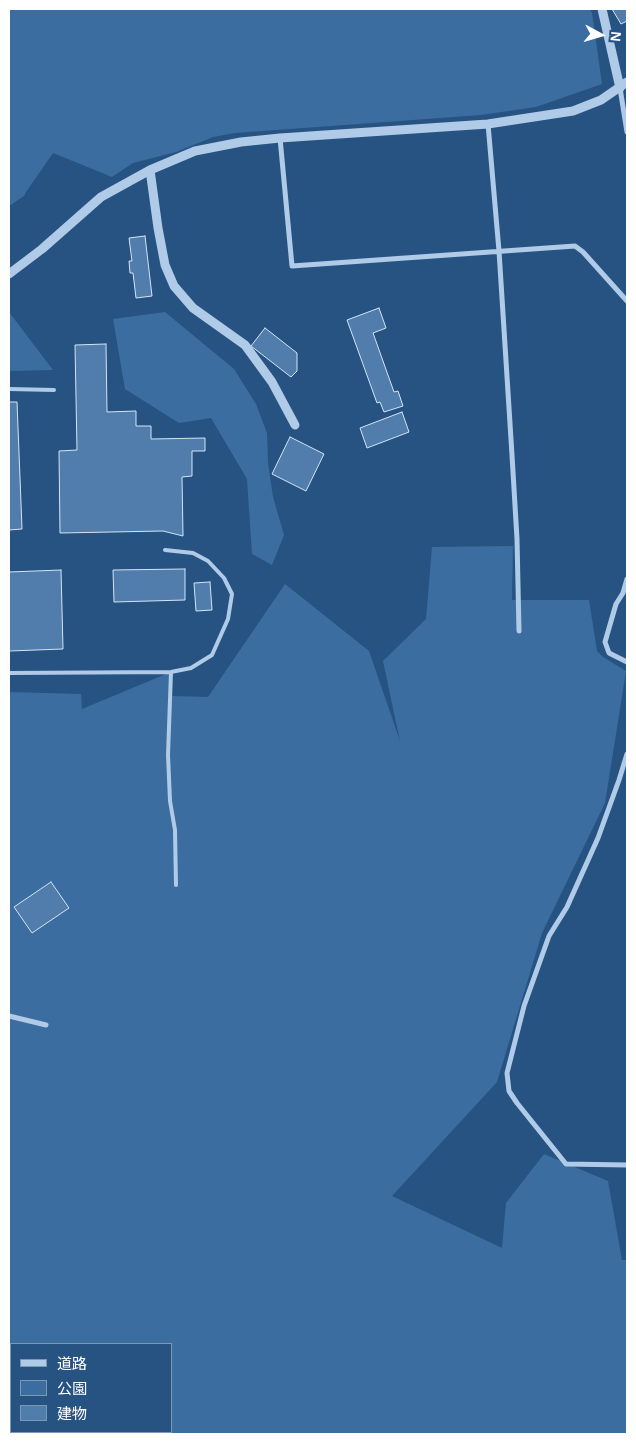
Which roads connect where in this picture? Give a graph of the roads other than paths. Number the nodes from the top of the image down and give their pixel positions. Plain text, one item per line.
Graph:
1 (602, 9) edge
2 (624, 85) edge
3 (488, 124) junction
4 (627, 132) edge
5 (280, 138) junction
6 (150, 170) junction
7 (499, 251) junction
8 (9, 274) edge
9 (627, 301) edge
10 (9, 390) edge
11 (54, 390) dead end
12 (295, 425) dead end
13 (165, 550) dead end
14 (627, 579) edge
15 (519, 631) dead end
16 (627, 662) edge
17 (171, 672) junction
18 (9, 673) edge
19 (627, 754) edge
20 (176, 885) dead end
21 (9, 1016) edge
22 (46, 1025) dead end
23 (627, 1165) edge

1 - 2 street
2 - 3 street
2 - 4 street
3 - 5 street
3 - 7 street
5 - 6 street
5 - 7 street
6 - 8 street
6 - 12 street
7 - 9 street
7 - 15 street
10 - 11 lane
13 - 17 lane
14 - 16 street
17 - 18 lane
17 - 20 lane
19 - 23 street
21 - 22 street

